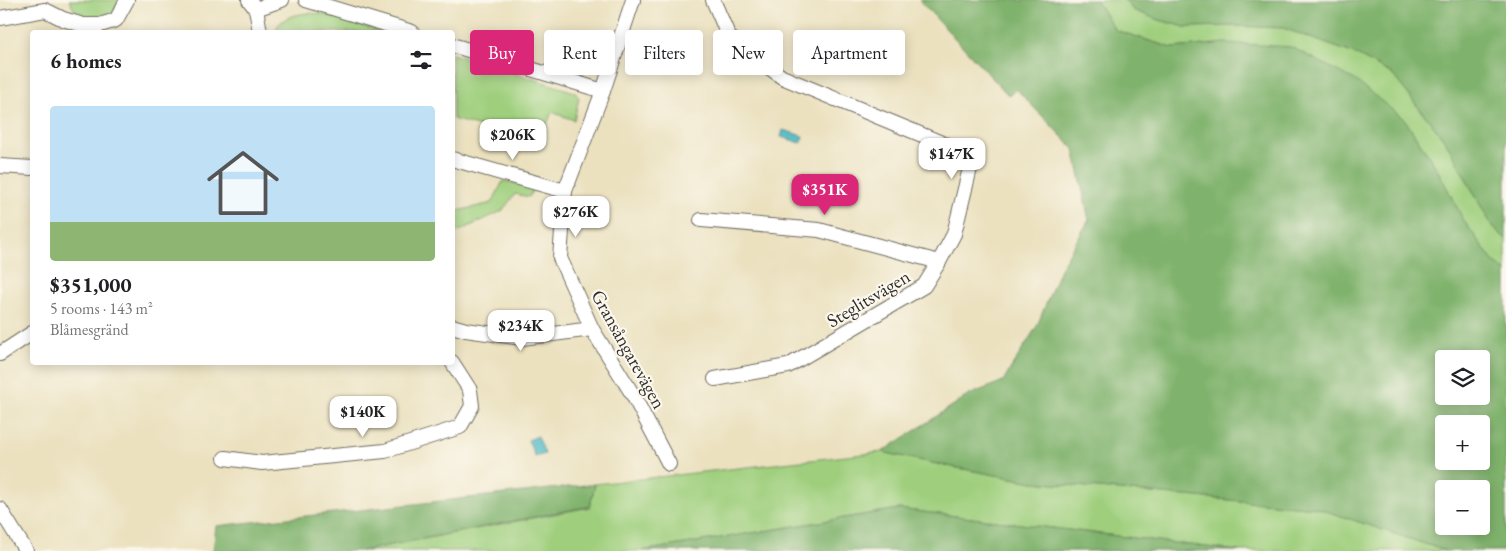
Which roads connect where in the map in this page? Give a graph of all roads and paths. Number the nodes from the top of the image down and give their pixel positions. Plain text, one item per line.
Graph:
1 (55, 0) edge
2 (127, 0) edge
3 (282, 0) edge
4 (306, 0) edge
5 (633, 0) edge
6 (714, 0) edge
7 (253, 5) edge
8 (45, 10) junction
9 (0, 18) edge
10 (259, 30) edge
11 (405, 30) edge
12 (455, 46) edge
13 (603, 91) junction
14 (455, 160) edge
15 (0, 166) edge
16 (30, 168) edge
17 (566, 191) junction
18 (701, 220) dead end
19 (939, 262) junction
20 (455, 327) edge
21 (592, 329) junction
22 (30, 334) edge
23 (0, 354) edge
24 (454, 365) edge
25 (715, 379) dead end
26 (225, 458) dead end
27 (669, 464) dead end
28 (0, 509) edge
29 (26, 551) edge

1 - 8 street
2 - 8 street
3 - 7 street
4 - 11 street
5 - 13 street, Gransångarevägen
6 - 19 street, Steglitsvägen
7 - 10 street
8 - 9 street
12 - 13 street
13 - 17 street, Gransångarevägen
14 - 17 street
15 - 16 street
17 - 21 street, Gransångarevägen
18 - 19 street
19 - 25 street, Steglitsvägen
20 - 21 street
21 - 27 street, Gransångarevägen
22 - 23 street
24 - 26 street
28 - 29 street

